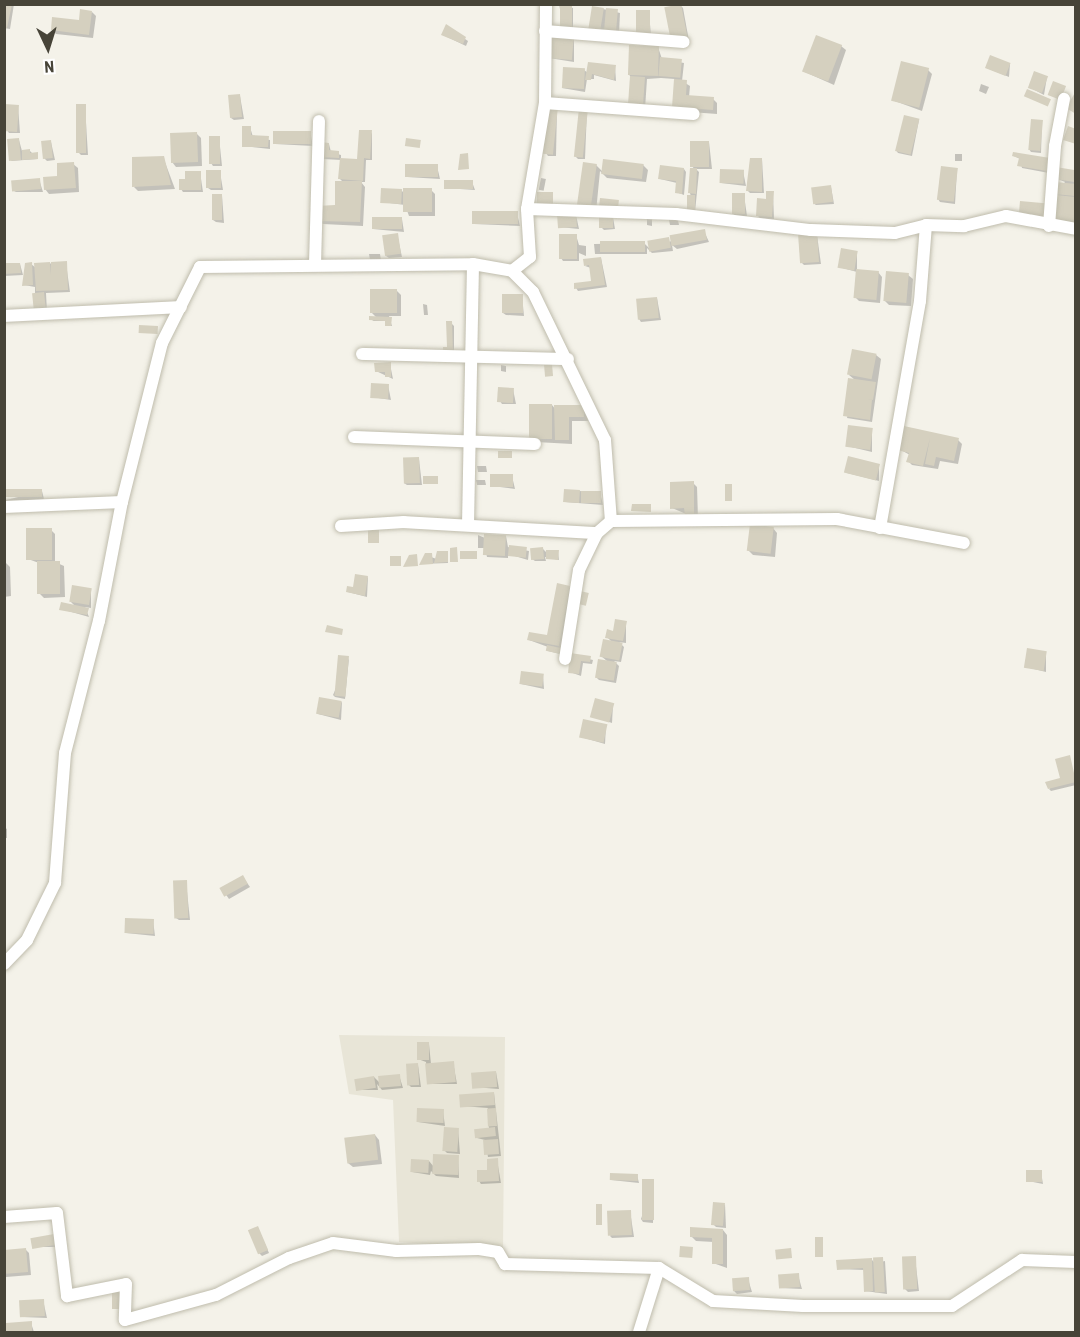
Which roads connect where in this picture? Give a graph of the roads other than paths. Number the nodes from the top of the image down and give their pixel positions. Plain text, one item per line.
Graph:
1 (546, 4) edge
2 (545, 31) junction
3 (684, 42) dead end
4 (1064, 99) dead end
5 (545, 103) junction
6 (694, 114) dead end
7 (319, 121) dead end
8 (527, 209) junction
9 (926, 225) junction
10 (1049, 226) junction
11 (1076, 229) edge
12 (315, 264) junction
13 (473, 264) junction
14 (512, 271) junction
15 (181, 307) junction
16 (4, 316) edge
17 (362, 354) dead end
18 (471, 356) junction
19 (568, 359) junction
20 (354, 438) dead end
21 (470, 440) junction
22 (536, 444) dead end
23 (122, 502) junction
24 (4, 507) edge
25 (611, 521) junction
26 (468, 525) junction
27 (341, 526) dead end
28 (880, 528) junction
29 (597, 533) junction
30 (964, 543) dead end
31 (565, 659) dead end
32 (4, 964) edge
33 (4, 1217) edge
34 (1076, 1262) edge
35 (658, 1268) junction
36 (639, 1332) edge

1 - 2 street
2 - 3 street
2 - 5 street
4 - 10 street
5 - 6 street
5 - 8 street
7 - 12 street
8 - 9 street
8 - 14 street
9 - 10 street
9 - 28 street
10 - 11 street
12 - 13 street
12 - 15 street
13 - 14 street
13 - 18 street
14 - 19 street
15 - 16 street
15 - 23 street
17 - 18 street
18 - 19 street
18 - 21 street
19 - 25 street
20 - 21 street
21 - 22 street
21 - 26 street
23 - 24 street
23 - 32 street
25 - 28 street
25 - 29 street
26 - 27 street
26 - 29 street
28 - 30 street
29 - 31 street
33 - 35 street
34 - 35 street
35 - 36 street

